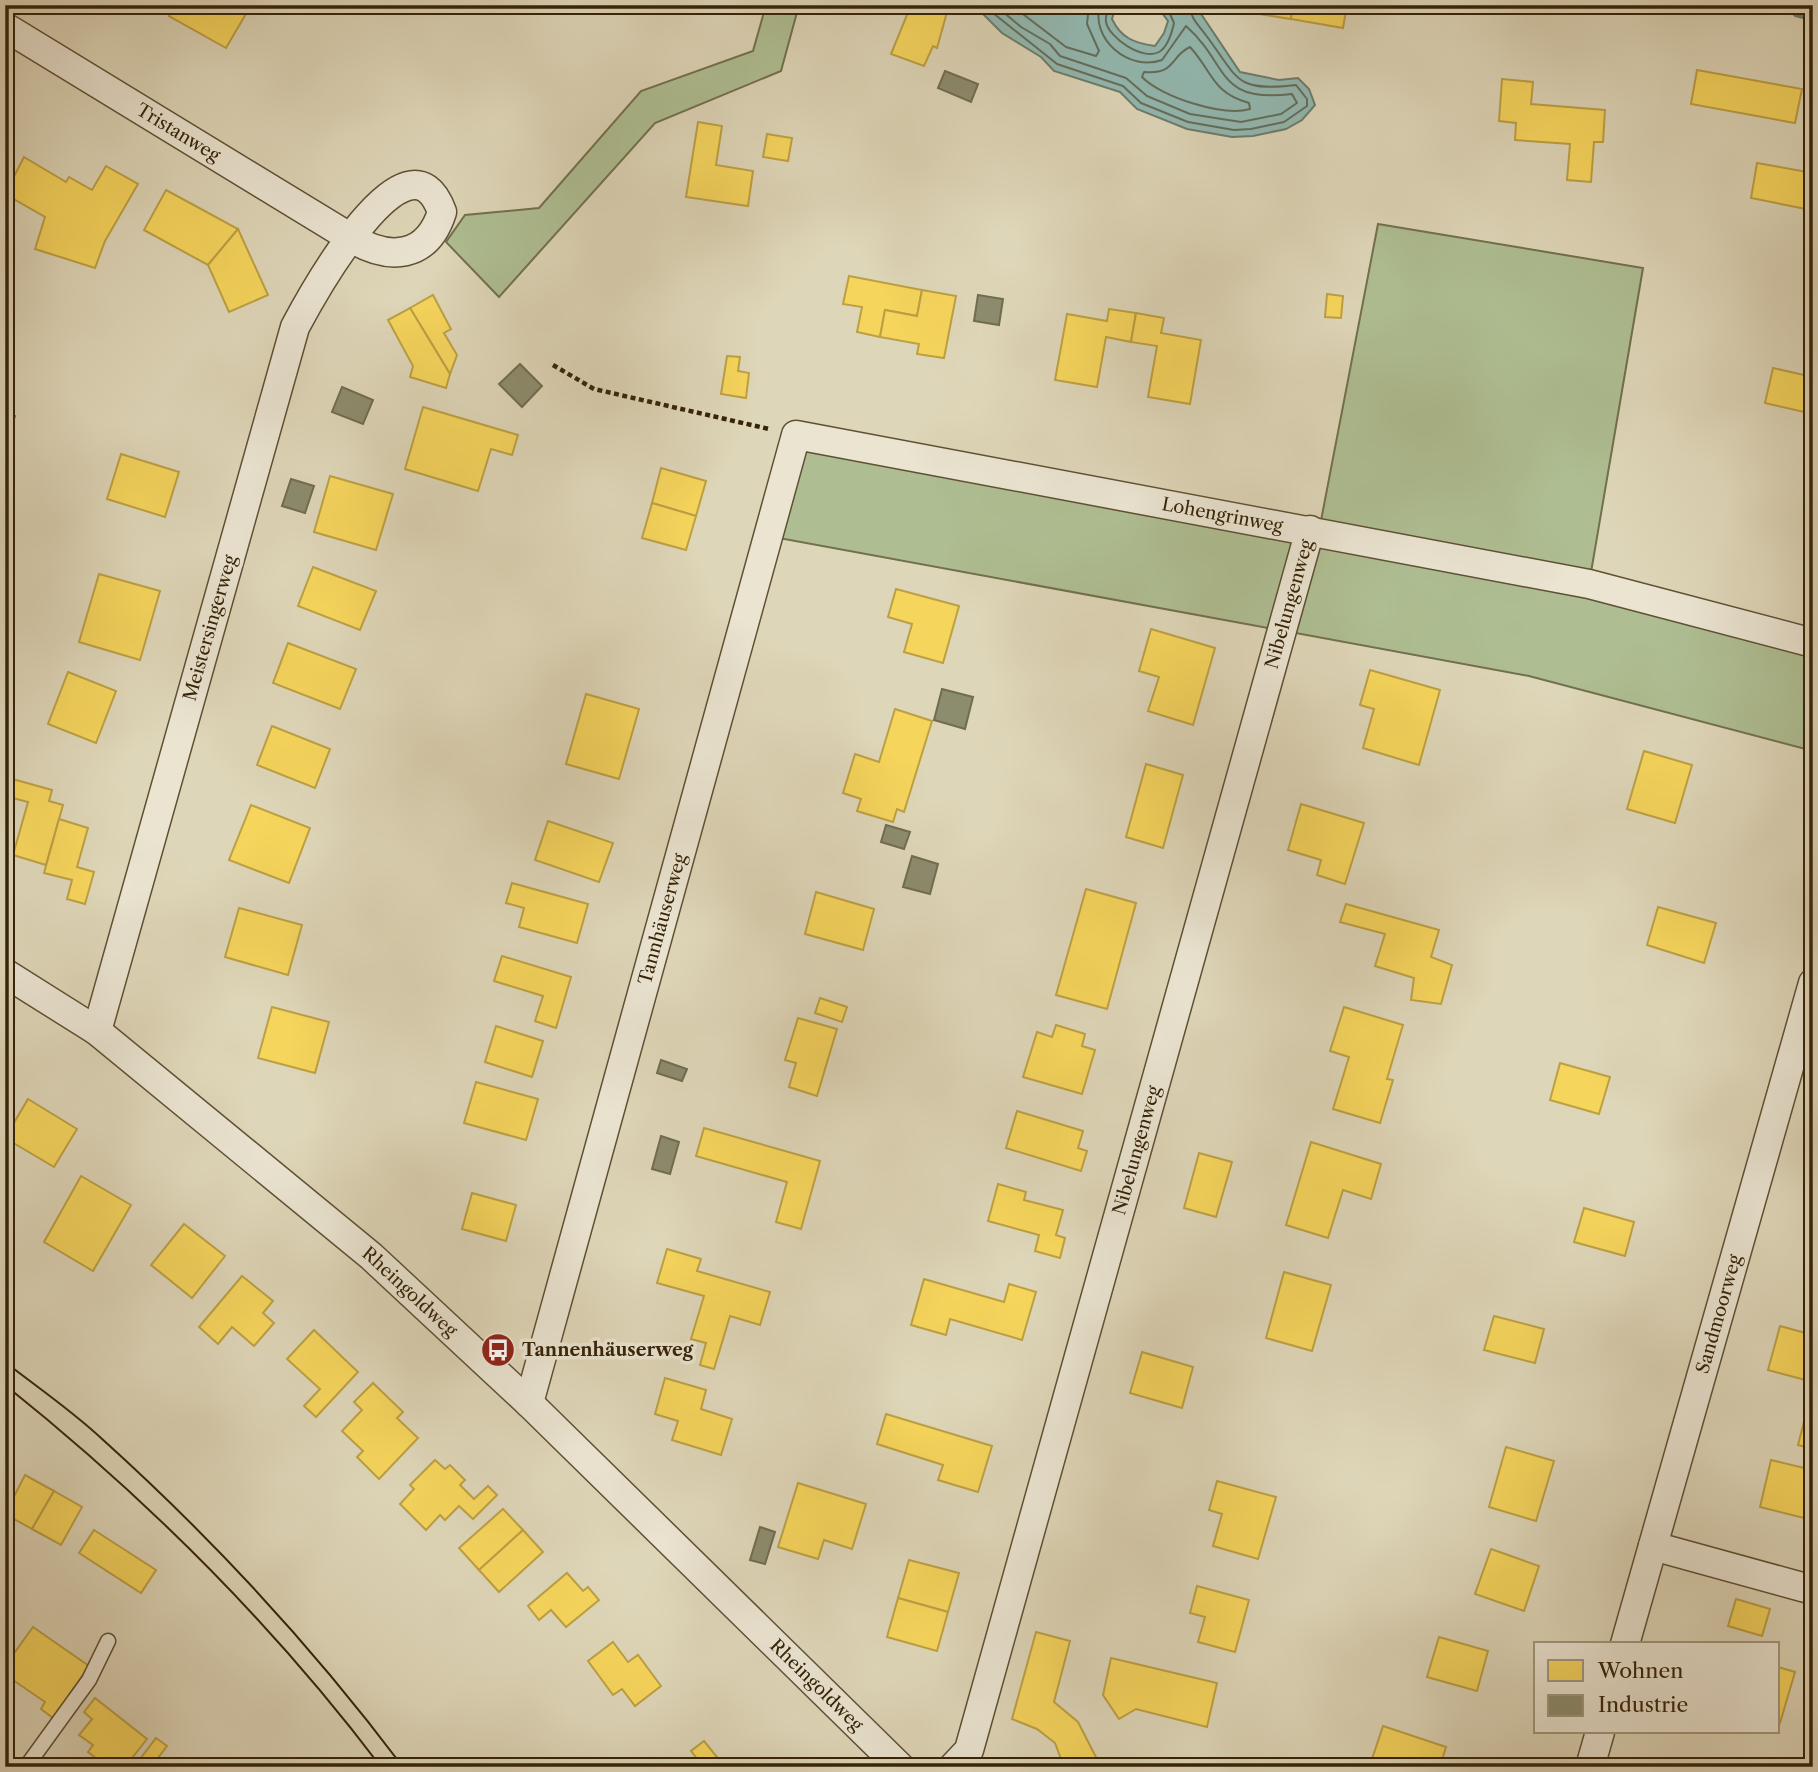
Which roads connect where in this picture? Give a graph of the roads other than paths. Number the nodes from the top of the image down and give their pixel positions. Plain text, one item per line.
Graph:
1 (5, 27) edge
2 (351, 238) joint
3 (796, 435) joint
4 (1310, 530) junction
5 (1813, 643) edge
6 (5, 973) edge
7 (1813, 983) edge
8 (97, 1031) junction
9 (529, 1403) junction
10 (1653, 1546) junction
11 (1813, 1590) edge
12 (108, 1641) dead end
13 (1626, 1642) edge
14 (1599, 1734) edge
15 (26, 1767) edge
16 (900, 1767) edge
17 (953, 1767) edge
18 (1590, 1767) edge

1 - 2 street, Tristanweg
2 - 8 street, Meistersingerweg
3 - 4 street, Lohengrinweg
3 - 9 street, Tannhäuserweg
4 - 5 street, Lohengrinweg
4 - 17 street, Nibelungenweg
6 - 8 street, Rheingoldweg
7 - 10 street, Sandmoorweg
8 - 9 street, Rheingoldweg
9 - 16 street, Rheingoldweg
10 - 11 street
10 - 13 street, Sandmoorweg
12 - 15 lane
14 - 18 street

